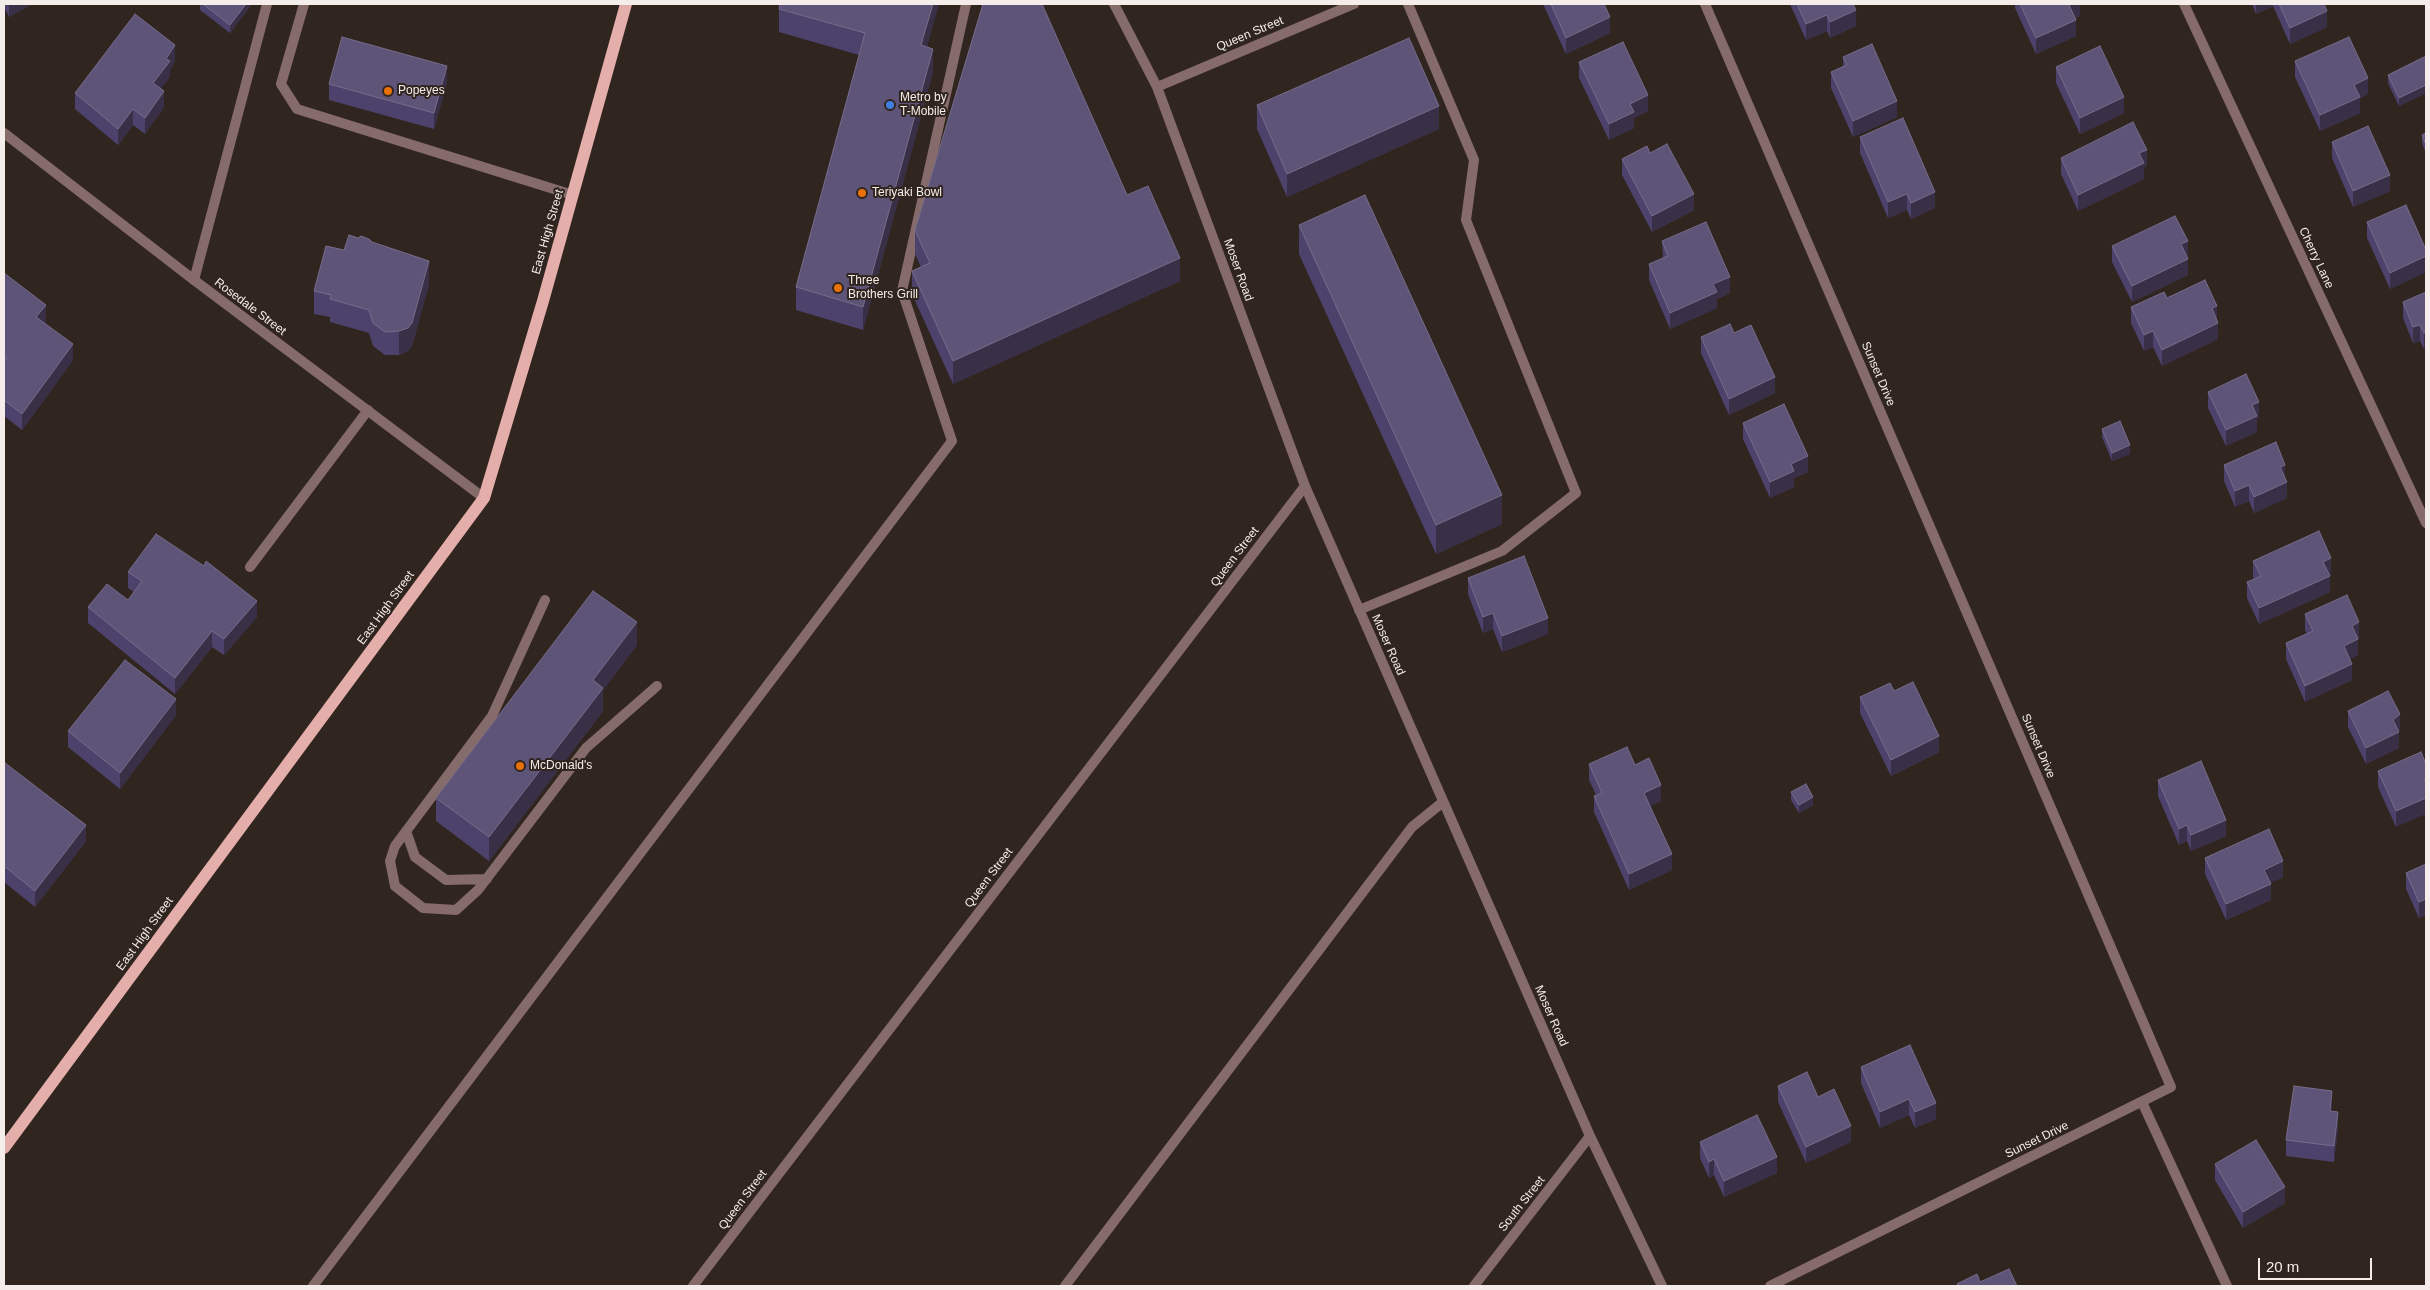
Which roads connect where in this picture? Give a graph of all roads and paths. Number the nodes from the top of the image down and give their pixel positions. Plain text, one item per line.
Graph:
1 (266, 4) edge
2 (304, 4) edge
3 (626, 4) edge
4 (966, 4) edge
5 (1114, 4) edge
6 (1354, 4) edge
7 (1408, 4) edge
8 (1705, 4) edge
9 (2184, 4) edge
10 (1157, 87) junction
11 (4, 133) edge
12 (573, 195) junction
13 (194, 280) junction
14 (368, 410) junction
15 (1305, 486) junction
16 (484, 498) junction
17 (2426, 523) edge
18 (250, 567) dead end
19 (545, 600) dead end
20 (1359, 610) junction
21 (657, 686) dead end
22 (1443, 802) junction
23 (406, 831) junction
24 (487, 879) junction
25 (2142, 1102) junction
26 (1590, 1136) junction
27 (4, 1148) edge
28 (313, 1286) edge
29 (693, 1286) edge
30 (1065, 1286) edge
31 (1474, 1286) edge
32 (1662, 1286) edge
33 (1770, 1286) edge
34 (2227, 1286) edge

1 - 13 street
2 - 12 street
3 - 12 main road, East High Street
4 - 28 street
5 - 10 street, Moser Road
6 - 10 street, Queen Street
7 - 20 street
8 - 25 street, Sunset Drive
9 - 17 street, Cherry Lane
10 - 15 street, Moser Road
11 - 13 street, Rosedale Street
12 - 16 main road, East High Street
13 - 14 street, Rosedale Street
14 - 16 street, Rosedale Street
14 - 18 street
15 - 20 street, Moser Road
15 - 29 street, Queen Street
16 - 27 main road, East High Street
19 - 23 street
20 - 22 street, Moser Road
21 - 24 street
22 - 26 street, Moser Road
22 - 30 street
23 - 24 street
23 - 24 street
25 - 33 street, Sunset Drive
25 - 34 street
26 - 31 street, South Street
26 - 32 street, Moser Road

